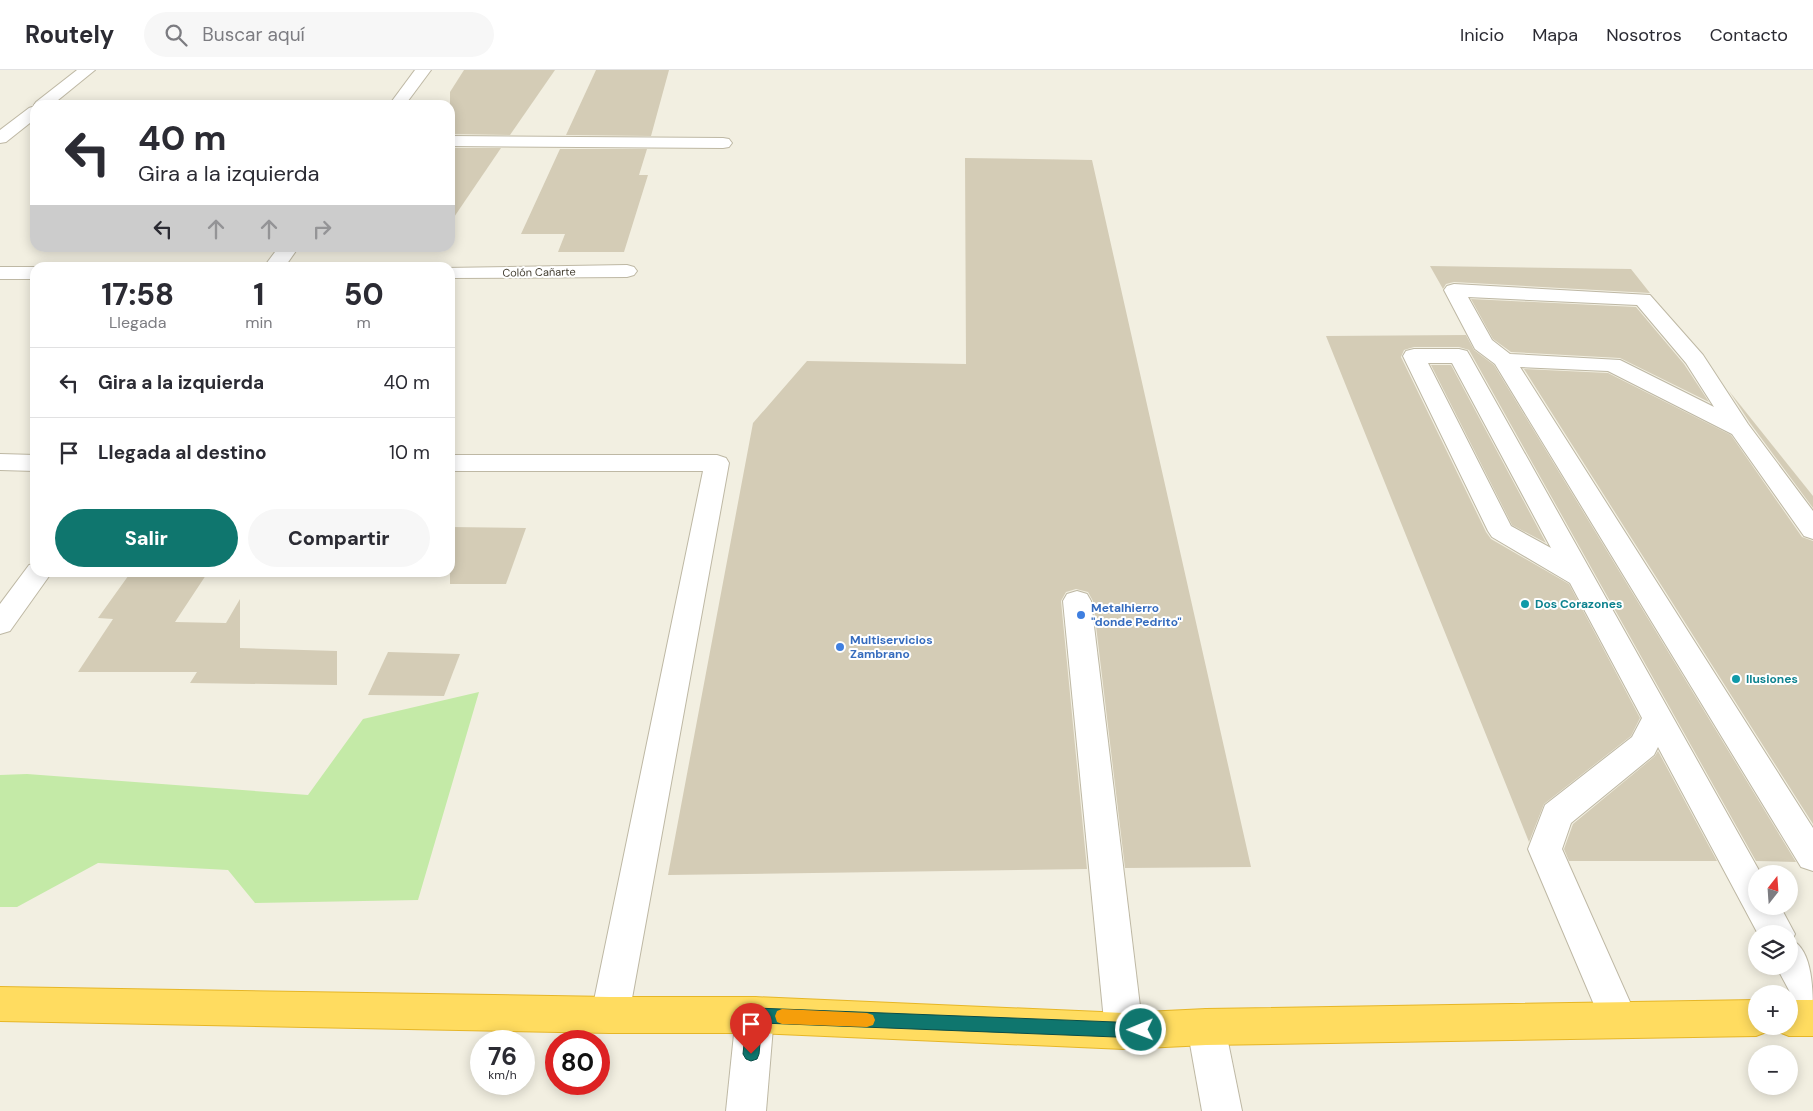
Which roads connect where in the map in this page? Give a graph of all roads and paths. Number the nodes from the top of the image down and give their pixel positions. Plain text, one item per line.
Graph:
1 (87, 70) edge
2 (423, 70) edge
3 (48, 100) edge
4 (400, 100) edge
5 (30, 115) edge
6 (0, 138) edge
7 (455, 141) edge
8 (722, 143) dead end
9 (628, 271) dead end
10 (455, 272) edge
11 (0, 273) edge
12 (30, 273) edge
13 (1504, 360) junction
14 (1740, 429) junction
15 (0, 462) edge
16 (30, 463) edge
17 (455, 463) edge
18 (1813, 530) edge
19 (35, 577) edge
20 (1580, 577) junction
21 (1078, 601) dead end
22 (0, 624) edge
23 (1657, 719) junction
24 (1813, 857) edge
25 (1748, 883) edge
26 (1798, 972) edge
27 (1813, 999) edge
28 (0, 1004) edge
29 (610, 1015) junction
30 (755, 1015) junction
31 (1748, 1018) edge
32 (1798, 1018) edge
33 (1813, 1018) edge
34 (1619, 1020) junction
35 (1206, 1027) junction
36 (1124, 1031) junction
37 (746, 1111) edge
38 (1222, 1111) edge

1 - 3 street
2 - 4 street
5 - 6 street
7 - 8 street
9 - 10 street, Colón Cañarte
11 - 12 street
13 - 14 street
13 - 14 street
13 - 24 street
14 - 18 street
15 - 16 street
17 - 29 street
19 - 22 street
20 - 20 street
20 - 23 street
21 - 36 street
23 - 25 street
23 - 34 street
26 - 27 street
28 - 29 highway
29 - 30 highway
30 - 36 highway
30 - 37 street
31 - 34 highway
32 - 33 highway
34 - 35 highway
35 - 36 highway
35 - 38 street

